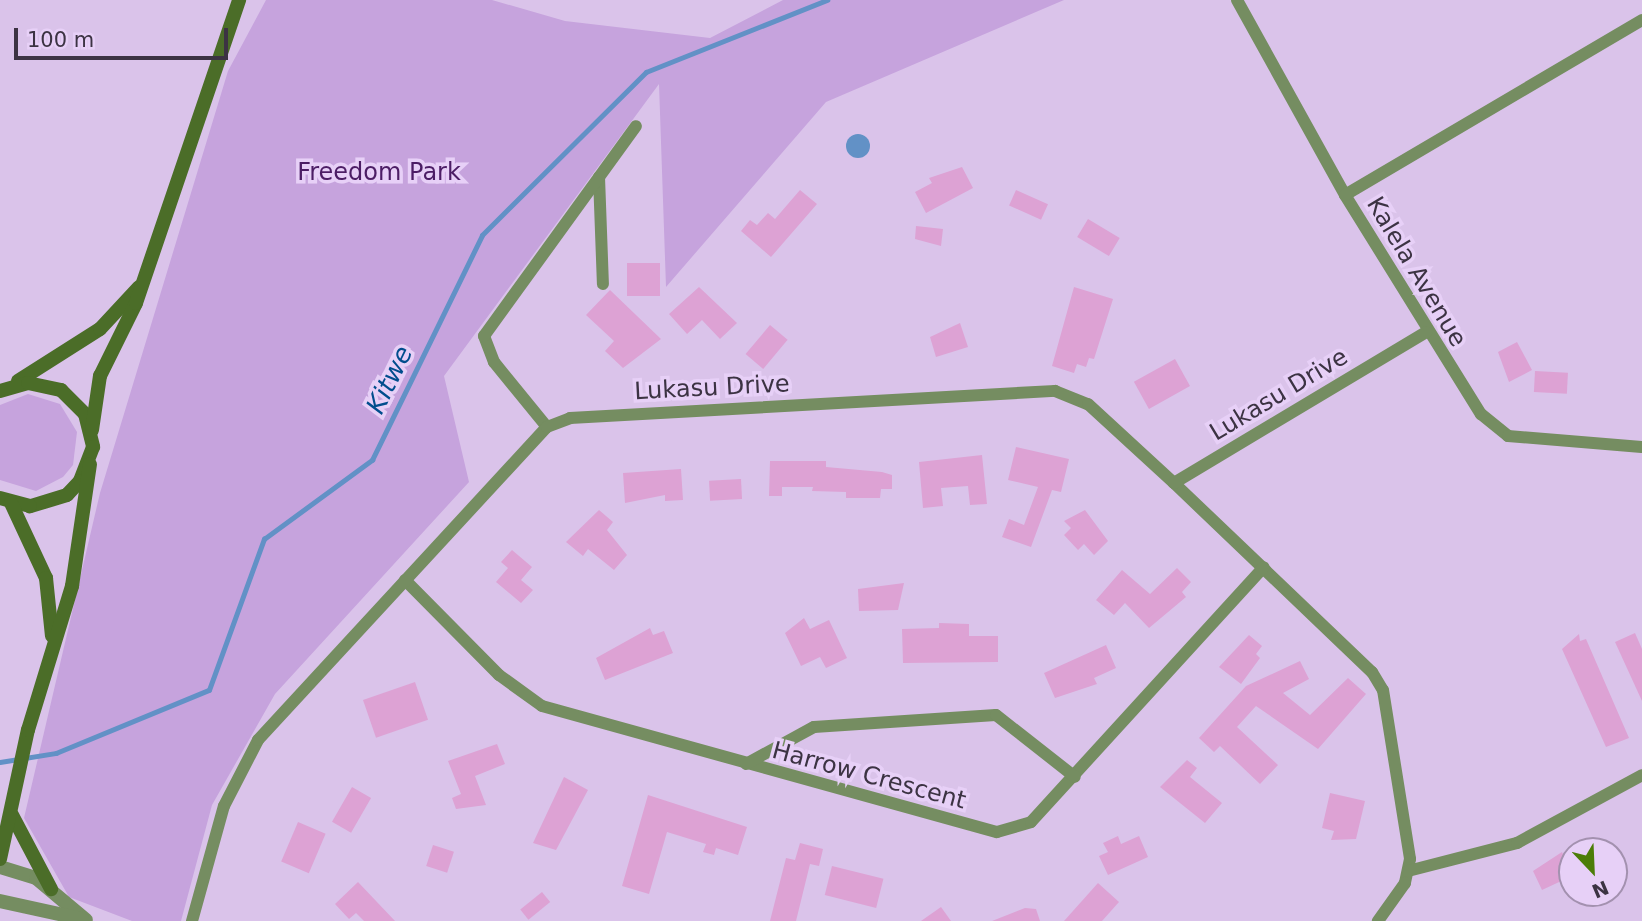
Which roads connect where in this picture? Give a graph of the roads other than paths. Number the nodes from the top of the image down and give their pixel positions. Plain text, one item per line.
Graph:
1 (239, 0) edge
2 (1237, 0) edge
3 (1642, 20) edge
4 (636, 126) dead end
5 (599, 177) junction
6 (1345, 195) junction
7 (603, 284) dead end
8 (141, 286) junction
9 (1426, 332) junction
10 (6, 389) edge
11 (547, 427) junction
12 (92, 430) junction
13 (1642, 447) edge
14 (90, 464) junction
15 (1174, 483) junction
16 (5, 500) edge
17 (1264, 567) junction
18 (405, 580) junction
19 (52, 651) junction
20 (746, 764) junction
21 (1642, 775) edge
22 (1075, 777) junction
23 (12, 815) junction
24 (0, 859) edge
25 (0, 867) edge
26 (1408, 871) junction
27 (51, 889) junction
28 (0, 901) edge
29 (88, 920) edge
30 (192, 921) edge
31 (1378, 921) edge

1 - 8 main road
2 - 6 street, Kalela Avenue
3 - 6 street
4 - 5 street
5 - 7 street
5 - 11 street
6 - 9 street, Kalela Avenue
8 - 10 main road
8 - 12 main road
9 - 13 street, Kalela Avenue
9 - 15 street, Lukasu Drive
10 - 12 main road
11 - 15 street, Lukasu Drive
11 - 18 street
12 - 14 main road
14 - 16 main road
14 - 19 main road
15 - 17 street
16 - 19 main road
17 - 22 street, Harrow Crescent
17 - 26 street
18 - 20 street, Harrow Crescent
18 - 30 street
19 - 23 main road
20 - 22 street, Harrow Crescent
20 - 22 street
21 - 26 street
23 - 24 main road
23 - 27 main road
25 - 27 street
26 - 31 street
27 - 29 street
28 - 29 street

